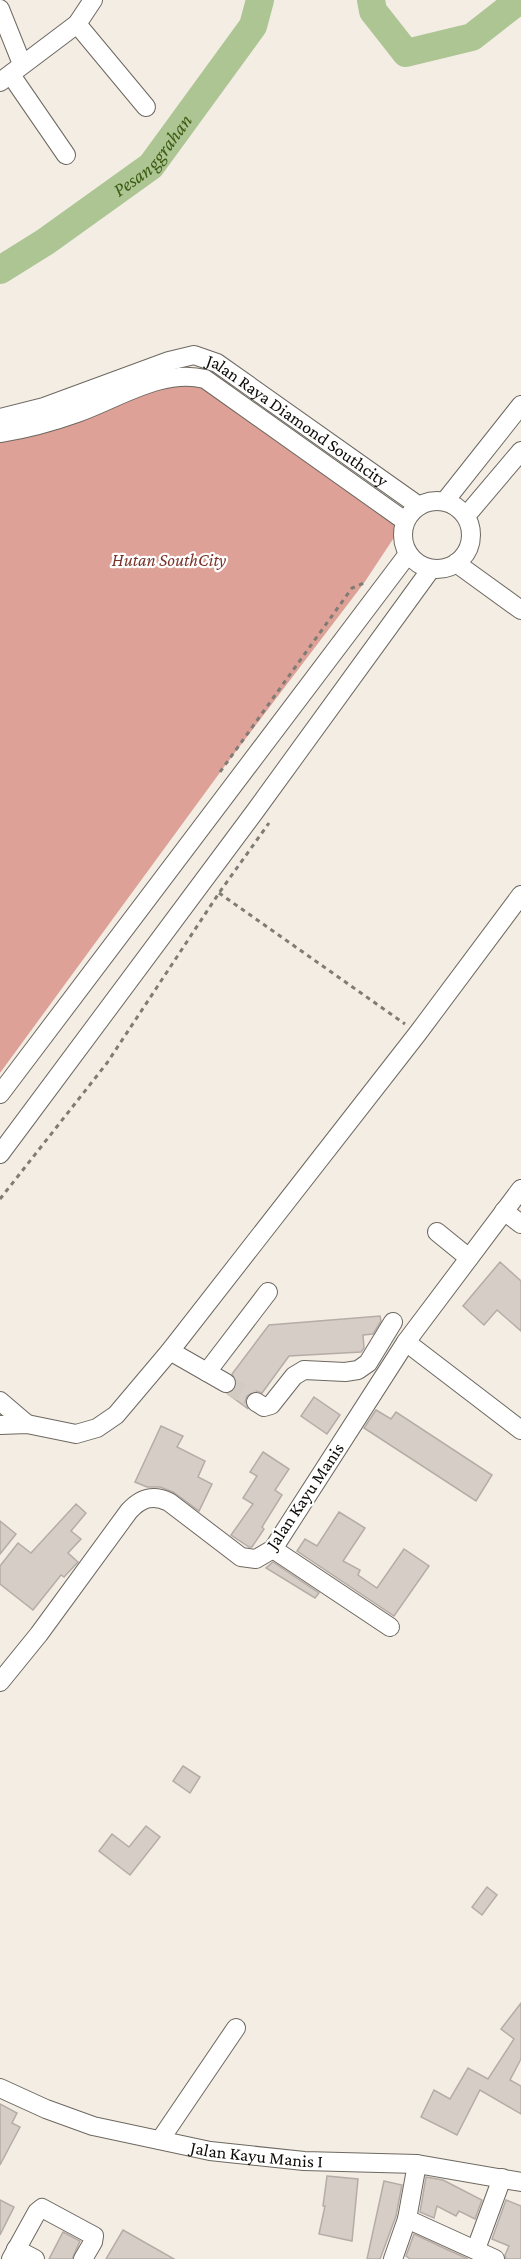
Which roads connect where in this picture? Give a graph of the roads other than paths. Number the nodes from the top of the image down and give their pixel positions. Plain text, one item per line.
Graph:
1 (93, 0) edge
2 (0, 9) edge
3 (77, 24) junction
4 (11, 74) edge
5 (146, 107) dead end
6 (66, 155) dead end
7 (521, 405) edge
8 (0, 417) edge
9 (0, 433) edge
10 (521, 451) edge
11 (445, 501) junction
12 (418, 506) junction
13 (466, 516) junction
14 (405, 521) junction
15 (408, 554) junction
16 (456, 564) junction
17 (431, 569) junction
18 (521, 610) edge
19 (521, 895) edge
20 (0, 1094) edge
21 (0, 1154) edge
22 (521, 1189) edge
23 (504, 1211) junction
24 (521, 1224) edge
25 (437, 1232) dead end
26 (469, 1258) junction
27 (268, 1292) dead end
28 (393, 1322) dead end
29 (406, 1342) junction
30 (170, 1351) junction
31 (207, 1372) junction
32 (225, 1383) tunnel mouth
33 (0, 1401) edge
34 (256, 1402) dead end
35 (27, 1424) junction
36 (0, 1425) edge
37 (521, 1430) edge
38 (273, 1549) junction
39 (390, 1628) dead end
40 (0, 1682) edge
41 (236, 2028) dead end
42 (0, 2088) edge
43 (160, 2140) junction
44 (417, 2164) junction
45 (515, 2176) edge
46 (406, 2219) junction
47 (476, 2249) junction
48 (14, 2254) edge
49 (35, 2259) edge
50 (83, 2259) edge
51 (393, 2259) edge
52 (495, 2259) edge

1 - 3 street
2 - 4 street
3 - 4 street
3 - 5 street
4 - 6 street
7 - 11 street
8 - 12 street, Jalan Raya Diamond Southcity
9 - 14 street, Jalan Raya Diamond Southcity
10 - 13 street
11 - 12 street
11 - 13 street
12 - 14 street
13 - 16 street
14 - 15 street
15 - 17 street
15 - 20 street
16 - 17 street
16 - 18 street
17 - 21 street
19 - 30 street
22 - 23 street, Jalan Kayu Manis
23 - 24 street
23 - 26 street, Jalan Kayu Manis
25 - 26 street
26 - 29 street, Jalan Kayu Manis
27 - 31 street
28 - 34 street
29 - 37 street
29 - 38 street, Jalan Kayu Manis
30 - 31 street
30 - 35 street
31 - 32 street
33 - 35 street
35 - 36 street
38 - 39 street
38 - 40 street, Jalan Kayu Manis
41 - 43 street
42 - 43 street, Jalan Kayu Manis I
43 - 44 street, Jalan Kayu Manis I
44 - 45 street, Jalan Kayu Manis I
44 - 46 street
45 - 47 street
46 - 47 street
46 - 51 street
47 - 52 street
48 - 49 street
48 - 50 street

